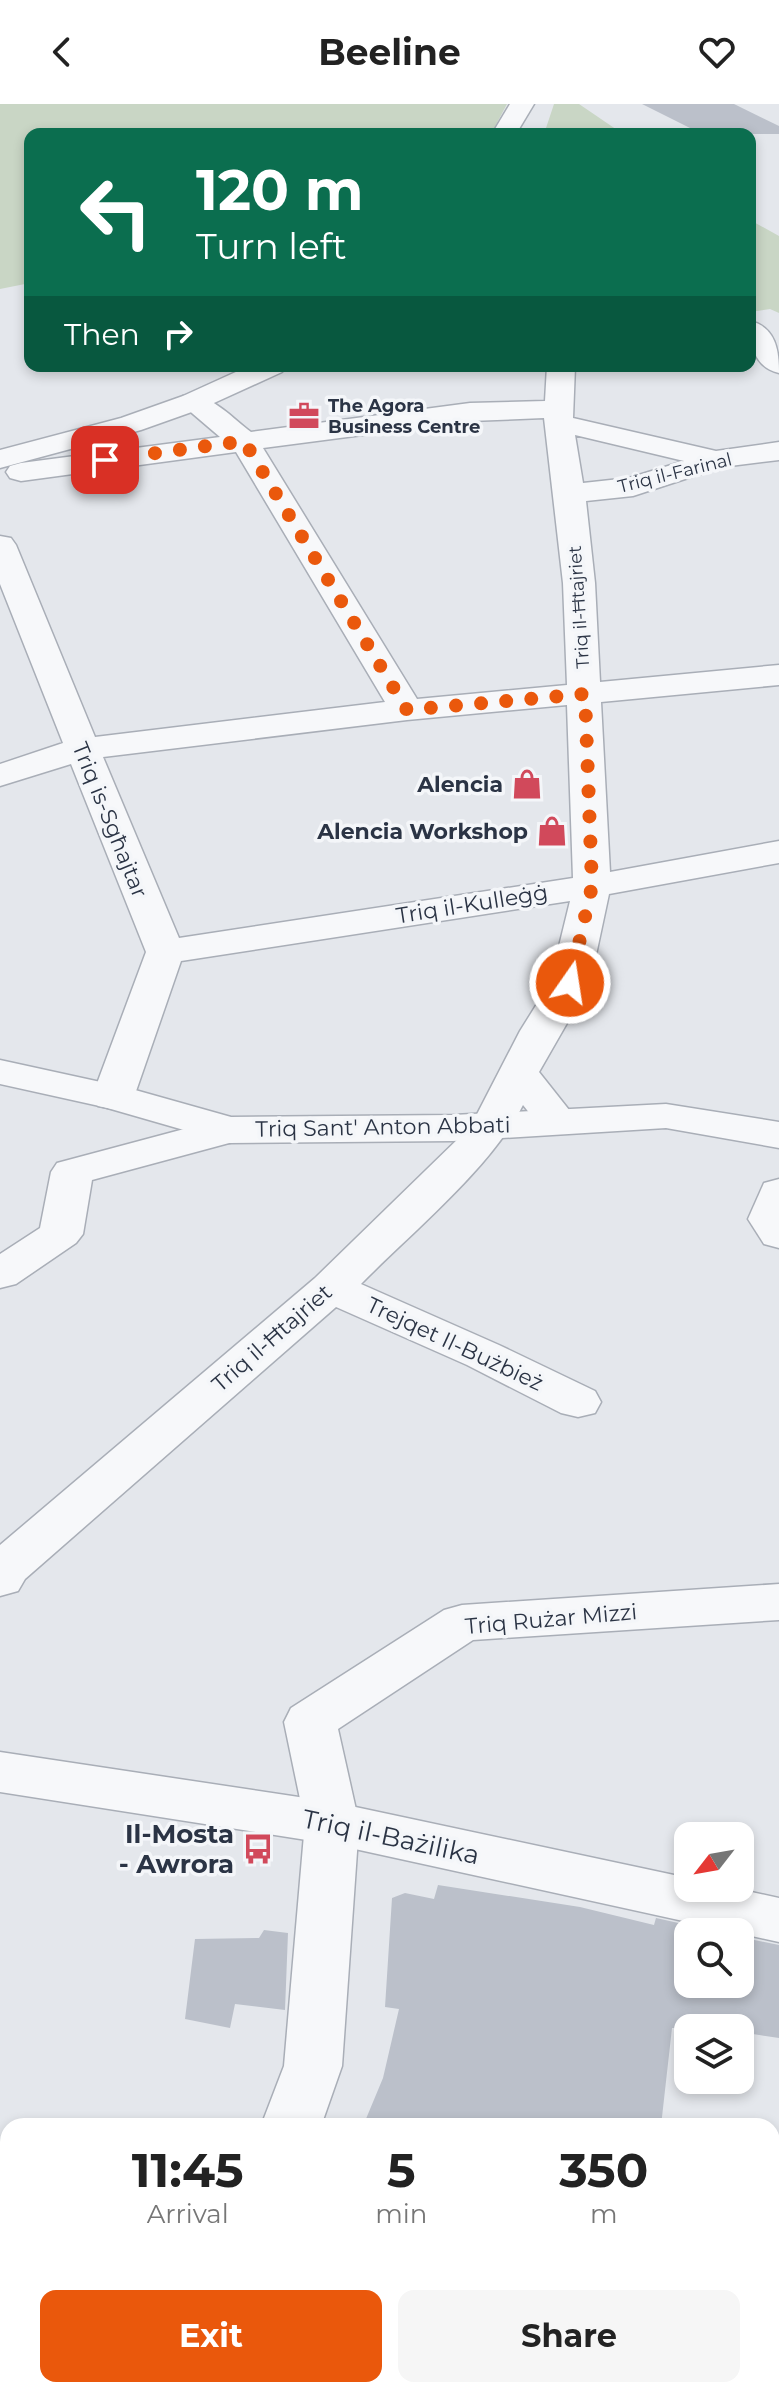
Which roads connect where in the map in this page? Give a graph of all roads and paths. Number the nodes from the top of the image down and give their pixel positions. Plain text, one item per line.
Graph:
1 (522, 104) edge
2 (534, 104) edge
3 (508, 128) edge
4 (530, 128) edge
5 (756, 336) edge
6 (779, 365) edge
7 (259, 372) edge
8 (561, 372) edge
9 (193, 402) junction
10 (558, 416) junction
11 (244, 441) junction
12 (779, 451) edge
13 (718, 459) junction
14 (11, 465) edge
15 (570, 493) junction
16 (0, 545) edge
17 (10, 602) edge
18 (779, 675) edge
19 (585, 694) junction
20 (407, 710) junction
21 (81, 749) junction
22 (0, 775) edge
23 (779, 852) edge
24 (592, 886) junction
25 (165, 952) junction
26 (540, 1031) junction
27 (0, 1072) edge
28 (519, 1073) junction
29 (113, 1097) junction
30 (556, 1120) junction
31 (473, 1127) junction
32 (229, 1130) junction
33 (776, 1134) edge
34 (779, 1192) edge
35 (779, 1235) edge
36 (0, 1274) edge
37 (331, 1288) junction
38 (578, 1402) dead end
39 (0, 1579) edge
40 (779, 1602) edge
41 (0, 1772) edge
42 (332, 1823) junction
43 (779, 1920) edge
44 (294, 2118) edge

1 - 3 street
2 - 4 street
5 - 6 street
7 - 9 street
8 - 10 street, Triq il-Ħtajriet
9 - 11 street
9 - 14 street
10 - 11 street
10 - 13 street
10 - 15 street, Triq il-Ħtajriet
11 - 14 street
11 - 20 street
12 - 13 street, Triq il-Farinal
13 - 15 street, Triq il-Farinal
15 - 19 street, Triq il-Ħtajriet
16 - 17 street, Triq is-Sgħajtar
17 - 21 street, Triq is-Sgħajtar
18 - 19 street
19 - 20 street
19 - 24 street, Triq il-Ħtajriet
20 - 21 street
21 - 22 street
21 - 25 street, Triq is-Sgħajtar
23 - 24 street, Triq il-Kulleġġ
24 - 25 street, Triq il-Kulleġġ
24 - 26 street, Triq il-Ħtajriet
25 - 29 street
26 - 28 street, Triq il-Ħtajriet
26 - 31 street, Triq il-Ħtajriet
27 - 29 street, Triq Sant' Anton Abbati
28 - 30 street
28 - 31 street, Triq il-Ħtajriet
29 - 32 street, Triq Sant' Anton Abbati
30 - 31 street, Triq Sant' Anton Abbati
30 - 33 street, Triq Sant' Anton Abbati
31 - 32 street, Triq Sant' Anton Abbati
31 - 37 street, Triq il-Ħtajriet
32 - 36 street
34 - 35 street
37 - 38 street, Trejqet Il-Bużbież
37 - 39 street, Triq il-Ħtajriet
40 - 42 street, Triq Rużar Mizzi
41 - 42 street, Triq il-Bażilika
42 - 43 street, Triq il-Bażilika
42 - 44 street

